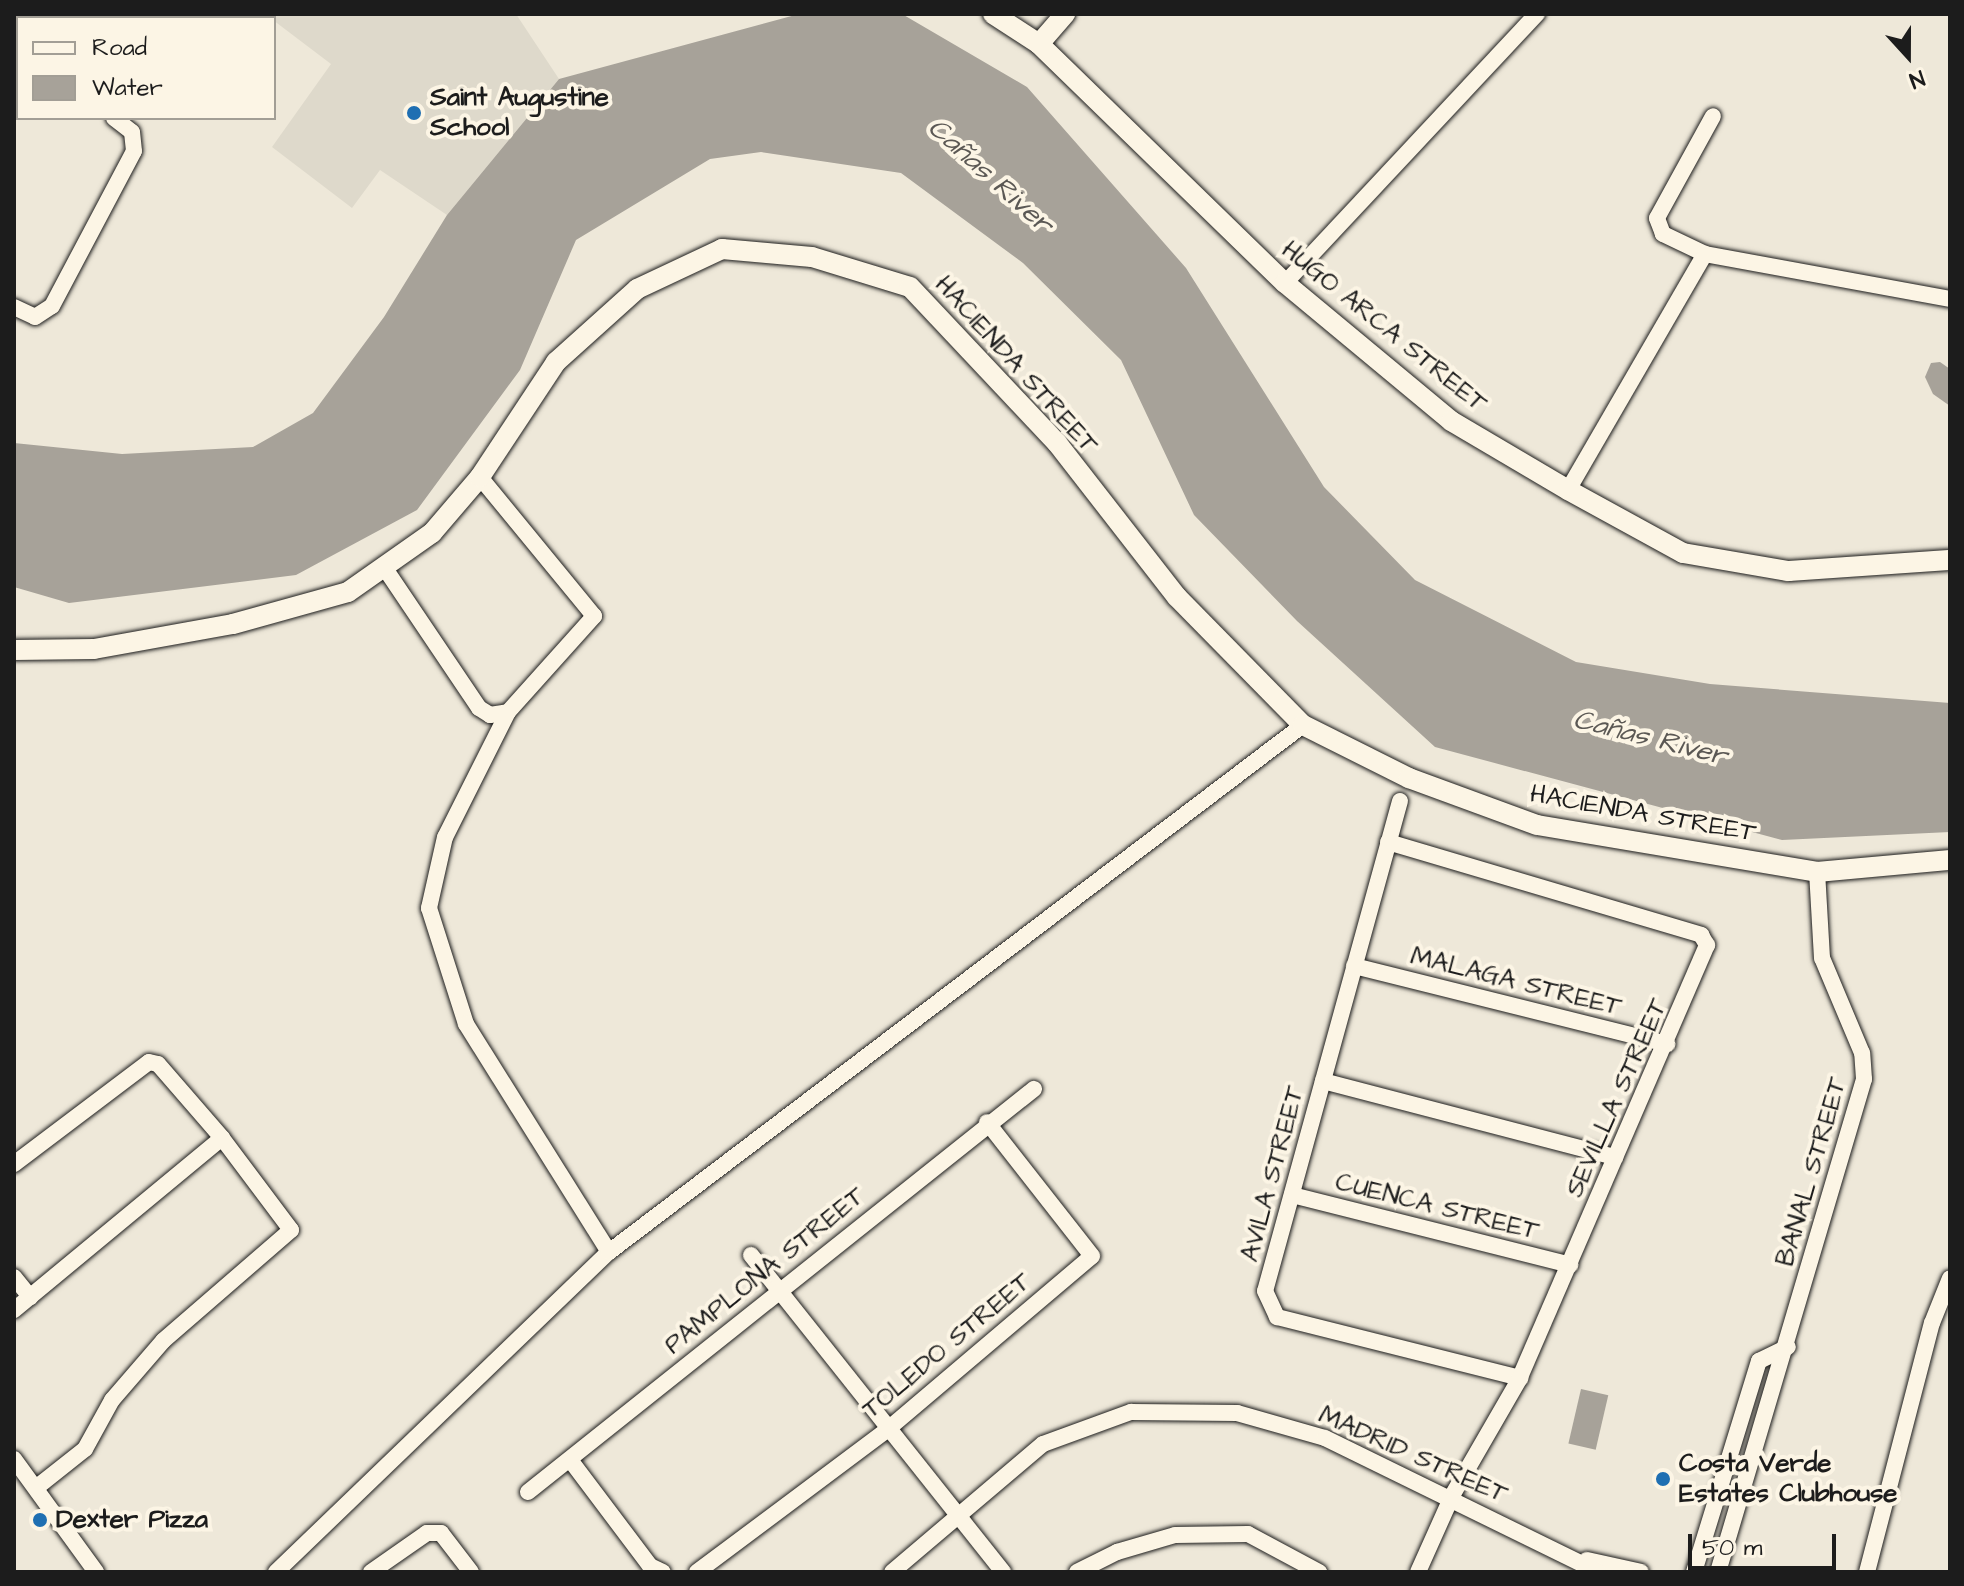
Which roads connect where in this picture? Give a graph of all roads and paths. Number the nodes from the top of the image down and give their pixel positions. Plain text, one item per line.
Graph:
1 (993, 14) edge
2 (1065, 14) edge
3 (1537, 14) edge
4 (1039, 44) junction
5 (1713, 116) dead end
6 (117, 120) edge
7 (1705, 254) junction
8 (1285, 283) junction
9 (1950, 299) edge
10 (14, 307) edge
11 (480, 477) junction
12 (1568, 490) junction
13 (1950, 560) edge
14 (384, 567) junction
15 (14, 650) edge
16 (508, 712) junction
17 (1303, 725) junction
18 (1400, 801) dead end
19 (1388, 842) junction
20 (1950, 860) edge
21 (1817, 872) junction
22 (1354, 966) junction
23 (1667, 1044) junction
24 (1323, 1081) junction
25 (1034, 1089) dead end
26 (987, 1122) junction
27 (222, 1138) junction
28 (1615, 1157) junction
29 (14, 1164) edge
30 (1292, 1195) junction
31 (609, 1252) junction
32 (751, 1255) dead end
33 (1570, 1265) junction
34 (14, 1277) edge
35 (1950, 1278) edge
36 (776, 1292) junction
37 (30, 1297) junction
38 (14, 1310) edge
39 (1788, 1347) junction
40 (1759, 1361) junction
41 (1782, 1368) junction
42 (1520, 1378) junction
43 (888, 1429) junction
44 (14, 1459) edge
45 (571, 1461) junction
46 (37, 1487) junction
47 (528, 1492) dead end
48 (1452, 1496) junction
49 (960, 1518) junction
50 (1578, 1558) junction
51 (96, 1572) edge
52 (276, 1572) edge
53 (371, 1572) edge
54 (471, 1572) edge
55 (663, 1572) edge
56 (697, 1572) edge
57 (892, 1572) edge
58 (1003, 1572) edge
59 (1077, 1572) edge
60 (1319, 1572) edge
61 (1418, 1572) edge
62 (1598, 1572) edge
63 (1641, 1572) edge
64 (1694, 1572) edge
65 (1718, 1572) edge
66 (1867, 1572) edge

1 - 4 street, HUGO ARCA STREET
2 - 4 street
3 - 8 street
4 - 8 street, HUGO ARCA STREET
5 - 7 street
6 - 10 street
7 - 9 street
7 - 12 street
8 - 12 street, HUGO ARCA STREET
11 - 14 street, HACIENDA STREET
11 - 16 street
11 - 17 street, HACIENDA STREET
12 - 13 street, HUGO ARCA STREET
14 - 15 street, HACIENDA STREET
14 - 16 street
16 - 31 street
17 - 21 street, HACIENDA STREET
17 - 31 street
18 - 19 street, AVILA STREET
19 - 22 street, AVILA STREET
19 - 23 street, SEVILLA STREET
20 - 21 street, HACIENDA STREET
21 - 39 street, BANAL STREET
22 - 23 street, MALAGA STREET
22 - 24 street, AVILA STREET
23 - 28 street, SEVILLA STREET
24 - 28 street
24 - 30 street, AVILA STREET
25 - 26 street, PAMPLONA STREET
26 - 36 street, PAMPLONA STREET
26 - 43 street, TOLEDO STREET
27 - 29 street
27 - 37 street
27 - 46 street
28 - 33 street, SEVILLA STREET
30 - 33 street, CUENCA STREET
30 - 42 street, AVILA STREET
31 - 52 street
32 - 36 street
33 - 42 street, SEVILLA STREET
34 - 37 street
35 - 66 street
36 - 43 street
36 - 45 street, PAMPLONA STREET
37 - 38 street
39 - 40 street
39 - 41 street, BANAL STREET
40 - 41 street
40 - 64 street
41 - 65 street, BANAL STREET
42 - 48 street, SEVILLA STREET
43 - 49 street
43 - 56 street, TOLEDO STREET
44 - 46 street
45 - 47 street, PAMPLONA STREET
45 - 55 street
46 - 51 street
48 - 49 street, MADRID STREET
48 - 50 street, MADRID STREET
48 - 61 street, SEVILLA STREET
49 - 57 street, MADRID STREET
49 - 58 street
50 - 62 street, MADRID STREET
50 - 63 street, MADRID STREET
53 - 54 street
59 - 60 street

